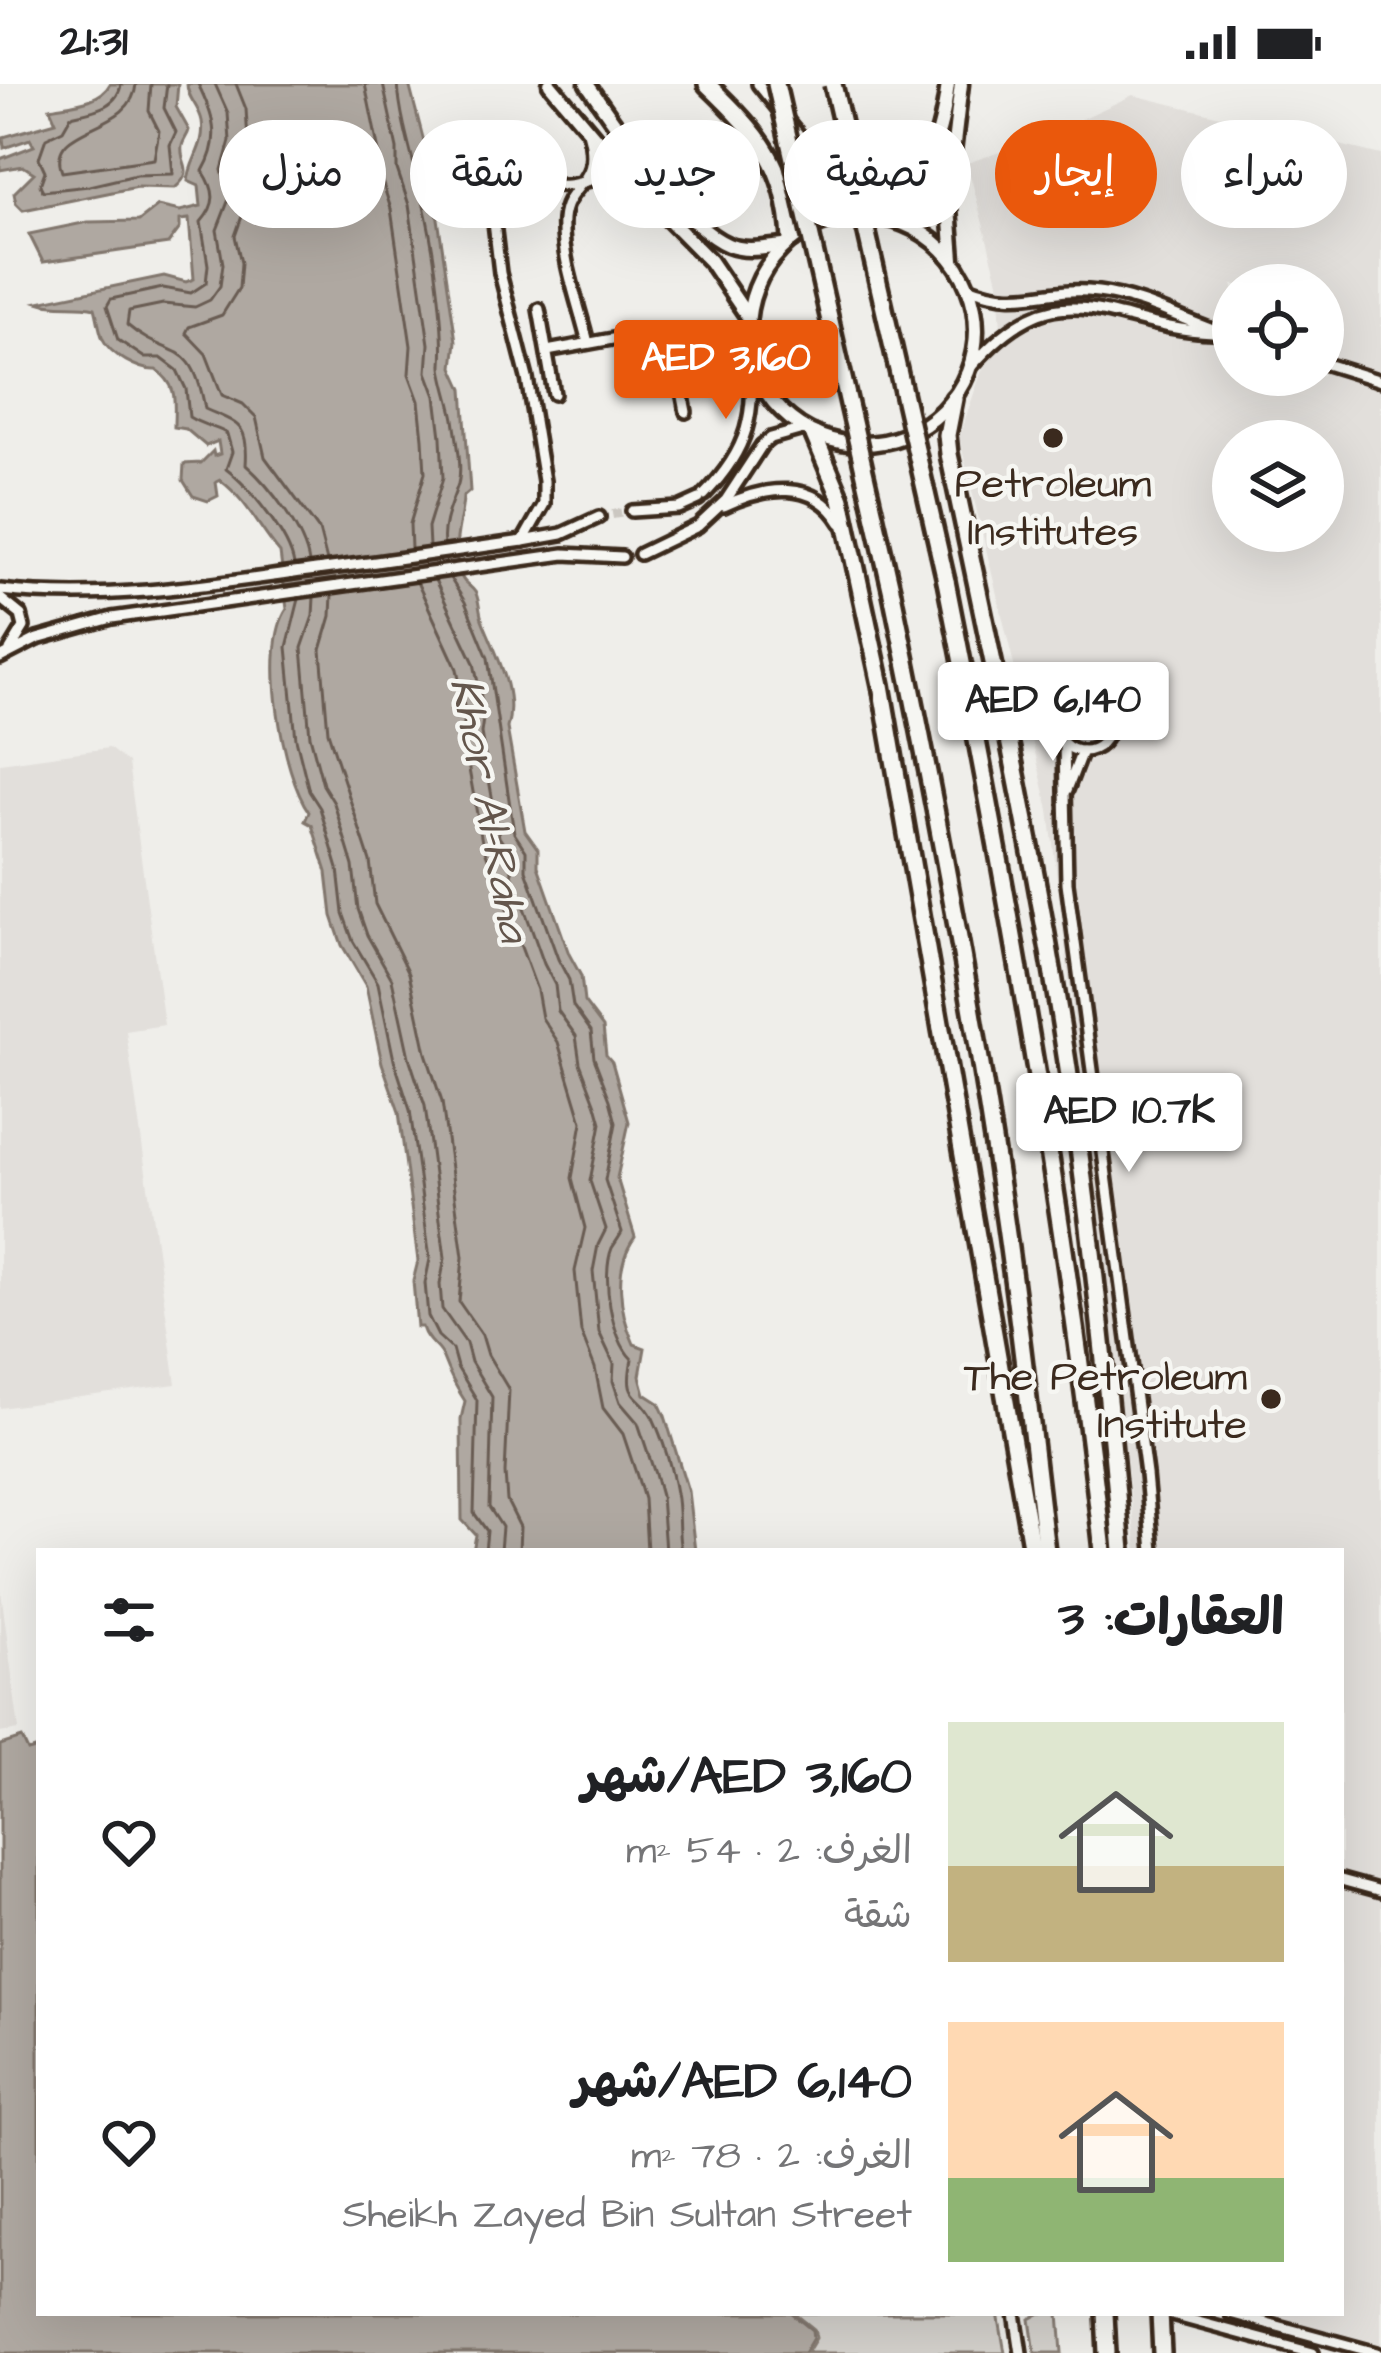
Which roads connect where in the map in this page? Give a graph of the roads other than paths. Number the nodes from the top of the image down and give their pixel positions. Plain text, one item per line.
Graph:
1 (550, 84) edge
2 (584, 84) edge
3 (707, 84) edge
4 (758, 84) edge
5 (776, 84) edge
6 (832, 84) edge
7 (948, 84) edge
8 (961, 84) edge
9 (787, 120) edge
10 (942, 120) edge
11 (587, 130) junction
12 (591, 135) edge
13 (591, 180) edge
14 (586, 181) junction
15 (677, 228) edge
16 (812, 228) edge
17 (914, 228) edge
18 (788, 243) junction
19 (953, 261) junction
20 (968, 287) junction
21 (539, 309) dead end
22 (748, 316) junction
23 (1212, 329) edge
24 (1212, 331) edge
25 (588, 343) junction
26 (547, 351) junction
27 (750, 352) junction
28 (971, 367) junction
29 (1344, 370) edge
30 (1381, 381) edge
31 (554, 394) dead end
32 (954, 399) junction
33 (686, 412) dead end
34 (808, 432) junction
35 (718, 508) junction
36 (632, 511) tunnel mouth
37 (599, 517) tunnel mouth
38 (523, 541) junction
39 (640, 554) dead end
40 (622, 557) dead end
41 (855, 559) junction
42 (0, 594) edge
43 (3, 656) edge
44 (1064, 744) junction
45 (1082, 752) junction
46 (1064, 800) junction
47 (1031, 1548) edge
48 (1046, 1548) edge
49 (1103, 1548) edge
50 (1122, 1548) edge
51 (1153, 1548) edge
52 (1344, 1881) edge
53 (1381, 1891) edge
54 (1017, 2316) edge
55 (1163, 2316) edge
56 (1174, 2316) edge
57 (1241, 2316) edge
58 (1162, 2351) edge
59 (1021, 2353) edge
60 (1312, 2353) edge
61 (1377, 2353) edge

1 - 11 main road
2 - 18 main road
3 - 18 highway
4 - 9 street
5 - 48 highway, bridge
6 - 49 highway, bridge
7 - 10 main road
8 - 19 main road
11 - 12 main road
11 - 14 street
13 - 14 street
14 - 25 street
14 - 38 street
15 - 22 main road
16 - 18 main road
17 - 19 main road
18 - 22 main road
19 - 20 main road
20 - 23 street
20 - 28 main road
21 - 26 street
22 - 27 main road
24 - 28 street
25 - 26 street
25 - 33 street
26 - 31 street
27 - 34 main road
27 - 36 street
28 - 32 main road
29 - 30 street
32 - 34 main road
32 - 50 highway
34 - 35 street
34 - 41 highway
35 - 39 street
35 - 41 street
37 - 38 street
38 - 42 street
40 - 43 street
41 - 47 highway
42 - 43 street
44 - 45 street
44 - 45 street
44 - 46 street
45 - 46 street
46 - 51 street
52 - 53 street
54 - 59 street
55 - 58 highway
56 - 60 street
57 - 61 street

